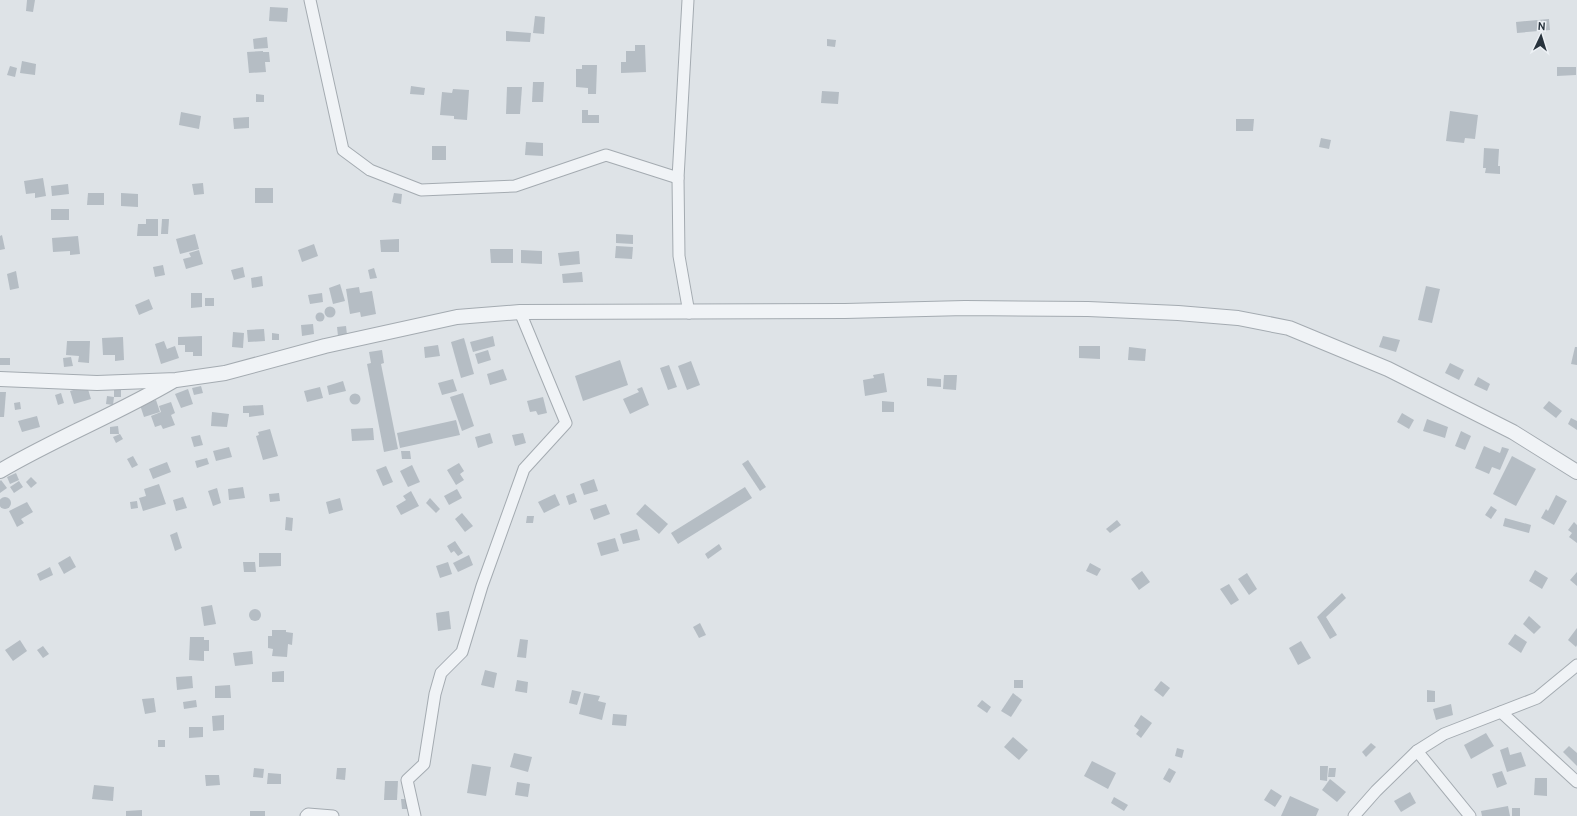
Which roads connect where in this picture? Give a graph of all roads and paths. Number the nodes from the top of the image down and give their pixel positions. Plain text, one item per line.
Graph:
1 (310, 0) edge
2 (688, 0) edge
3 (678, 178) junction
4 (520, 312) junction
5 (689, 313) junction
6 (0, 379) edge
7 (176, 380) junction
8 (0, 471) edge
9 (1577, 472) edge
10 (1577, 665) edge
11 (1501, 712) junction
12 (1417, 751) junction
13 (1577, 782) edge
14 (306, 816) edge
15 (333, 816) edge
16 (415, 816) edge
17 (1354, 816) edge
18 (1470, 816) edge

1 - 3 street
2 - 3 street
3 - 5 street
4 - 5 street
4 - 7 street
4 - 16 street
5 - 9 street
6 - 7 street
7 - 8 street
10 - 11 street
11 - 12 street
11 - 13 street
12 - 17 street
12 - 18 street
14 - 15 street

